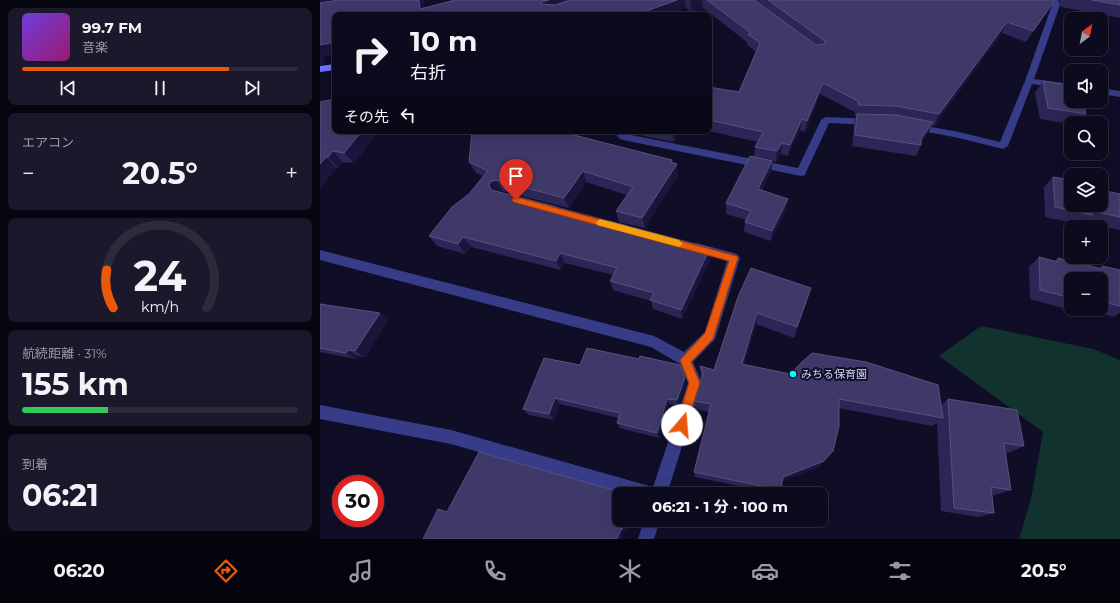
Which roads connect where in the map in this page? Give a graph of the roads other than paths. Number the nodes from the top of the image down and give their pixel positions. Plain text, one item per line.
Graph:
1 (1054, 0) edge
2 (332, 67) edge
3 (320, 69) edge
4 (1029, 81) junction
5 (1064, 86) edge
6 (1108, 92) edge
7 (1120, 94) edge
8 (877, 122) edge
9 (907, 125) edge
10 (620, 134) edge
11 (532, 204) edge
12 (637, 232) edge
13 (682, 244) edge
14 (320, 255) edge
15 (685, 360) junction
16 (320, 412) edge
17 (626, 487) edge
18 (661, 487) edge
19 (650, 527) edge
20 (646, 539) edge

1 - 4 street
2 - 3 street
4 - 5 street
4 - 9 street
6 - 7 street
8 - 10 street
11 - 12 street
13 - 15 street
14 - 15 street
15 - 18 street
16 - 17 street
19 - 20 street

